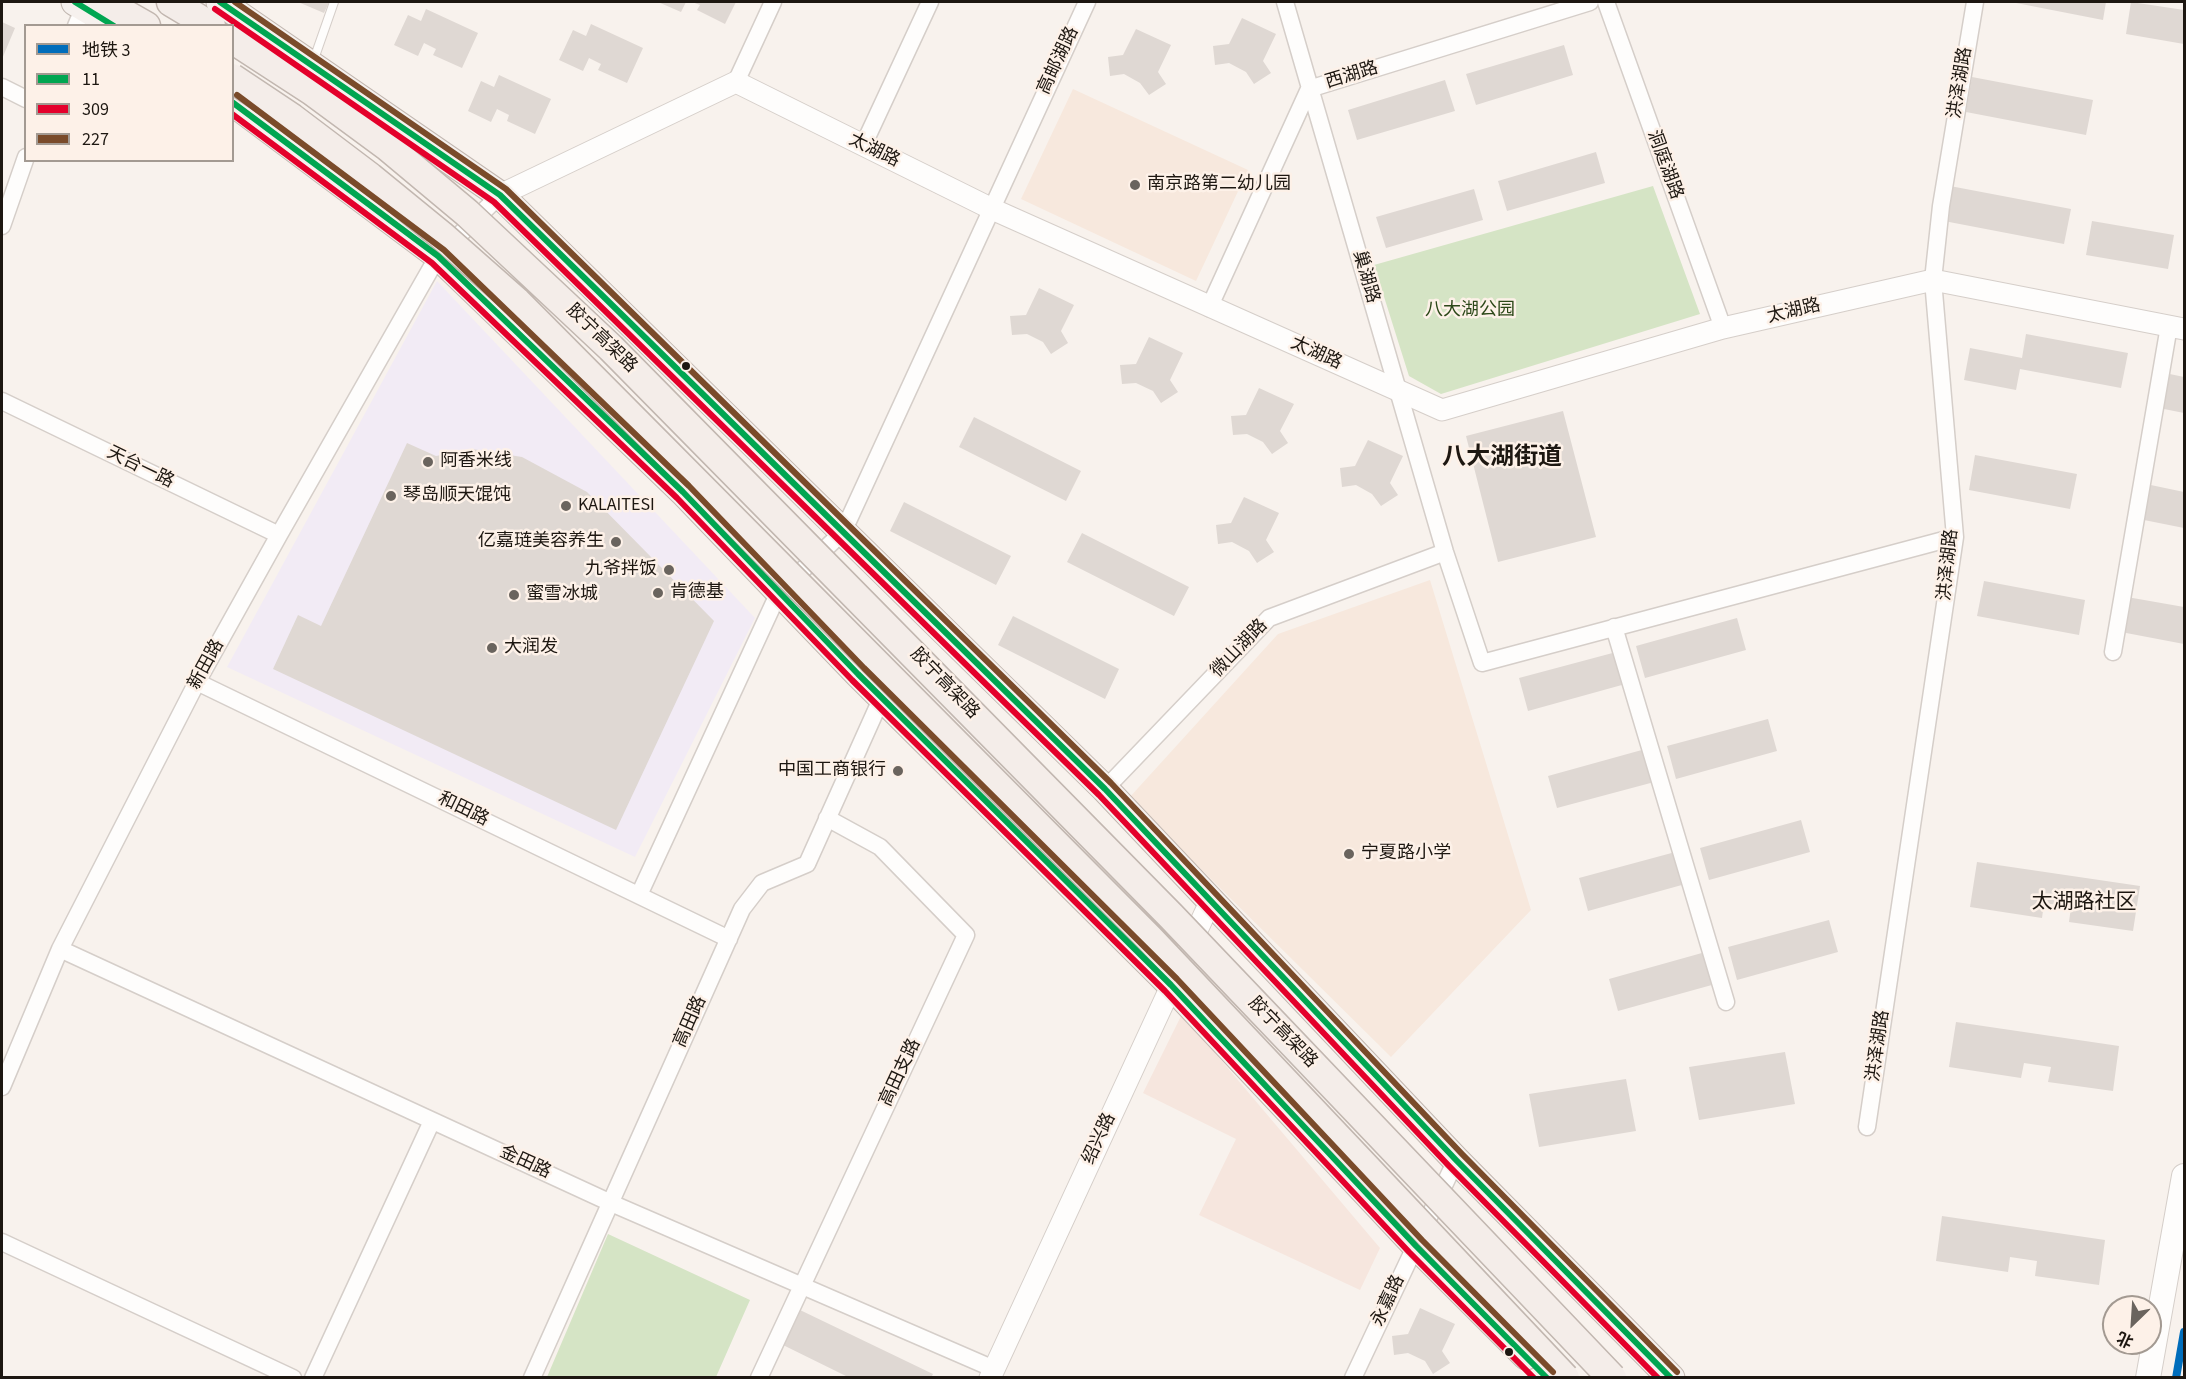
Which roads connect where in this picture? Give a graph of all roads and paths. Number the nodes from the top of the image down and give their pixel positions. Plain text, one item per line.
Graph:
1 (171, 2) edge
2 (220, 2) edge
3 (334, 2) edge
4 (773, 2) edge
5 (930, 2) edge
6 (1087, 2) edge
7 (1285, 2) edge
8 (1590, 2) edge
9 (1606, 2) edge
10 (1975, 2) edge
11 (85, 7) edge
12 (112, 24) edge
13 (140, 24) edge
14 (208, 24) edge
15 (234, 40) edge
16 (312, 65) junction
17 (234, 79) edge
18 (736, 82) junction
19 (2, 87) edge
20 (1309, 89) junction
21 (24, 98) edge
22 (234, 103) edge
23 (863, 146) junction
24 (24, 162) edge
25 (500, 195) junction
26 (992, 209) junction
27 (2, 226) edge
28 (438, 256) junction
29 (1933, 280) junction
30 (1209, 308) junction
31 (2177, 327) edge
32 (1723, 328) junction
33 (1398, 391) junction
34 (2, 401) edge
35 (843, 532) junction
36 (279, 535) junction
37 (1955, 537) junction
38 (1445, 552) junction
39 (779, 592) junction
40 (1614, 627) junction
41 (2113, 652) dead end
42 (197, 682) junction
43 (882, 697) junction
44 (1106, 789) junction
45 (827, 818) junction
46 (639, 895) junction
47 (1211, 900) junction
48 (729, 939) junction
49 (60, 949) junction
50 (1172, 985) junction
51 (1726, 1002) dead end
52 (2, 1087) edge
53 (432, 1120) junction
54 (1867, 1127) dead end
55 (1456, 1160) junction
56 (2184, 1176) edge
57 (611, 1203) junction
58 (2, 1242) edge
59 (1416, 1246) junction
60 (800, 1285) junction
61 (992, 1373) edge
62 (1665, 1375) edge
63 (292, 1377) edge
64 (313, 1377) edge
65 (531, 1377) edge
66 (759, 1377) edge
67 (1353, 1377) edge
68 (1547, 1377) edge
69 (1565, 1377) edge
70 (1612, 1377) edge
71 (2148, 1377) edge

1 - 14 highway
2 - 16 main road
3 - 16 lane
4 - 18 street
5 - 23 street
6 - 26 street, 高邮湖路
7 - 20 street, 巢湖路
8 - 20 street, 西湖路
9 - 32 street, 洞庭湖路
10 - 29 street, 洪泽湖路
11 - 12 main road
11 - 13 highway
15 - 70 highway, 胶宁高架路, bridge
16 - 25 main road
17 - 69 highway, 胶宁高架路, bridge
18 - 23 street, 太湖路
18 - 25 street
19 - 21 street
20 - 30 street, 西湖路
20 - 33 street, 巢湖路
22 - 28 main road
23 - 26 street, 太湖路
24 - 27 street
25 - 28 street, 新田路
25 - 35 main road
26 - 30 street, 太湖路
26 - 35 street, 高邮湖路
28 - 36 street, 新田路
28 - 39 main road
29 - 31 street, 太湖路
29 - 32 street, 太湖路
29 - 37 street, 洪泽湖路
30 - 33 street, 太湖路
31 - 41 street
32 - 33 street, 太湖路
33 - 38 street, 巢湖路
34 - 36 street, 天台一路
35 - 39 street, 高邮湖路
35 - 44 main road
36 - 42 street, 新田路
37 - 40 street
37 - 54 street, 洪泽湖路
38 - 40 street, 巢湖路
38 - 44 street, 微山湖路
39 - 43 main road
39 - 46 street
40 - 51 street
42 - 46 street, 和田路
42 - 49 street, 新田路
43 - 45 street, 高田路
43 - 50 main road
44 - 47 main road
45 - 48 street, 高田路
45 - 60 street, 高田支路
46 - 48 street, 和田路
47 - 50 street, 绍兴路
47 - 55 main road
48 - 57 street, 高田路
49 - 52 street, 新田路
49 - 53 street, 金田路
50 - 59 main road
50 - 61 street, 绍兴路
53 - 57 street, 金田路
53 - 64 street
55 - 59 street, 永嘉路
55 - 62 main road
56 - 71 main road
57 - 60 street, 金田路
57 - 65 street, 高田路
58 - 63 street
59 - 67 street, 永嘉路
59 - 68 main road
60 - 61 street, 金田路
60 - 66 street, 高田支路

